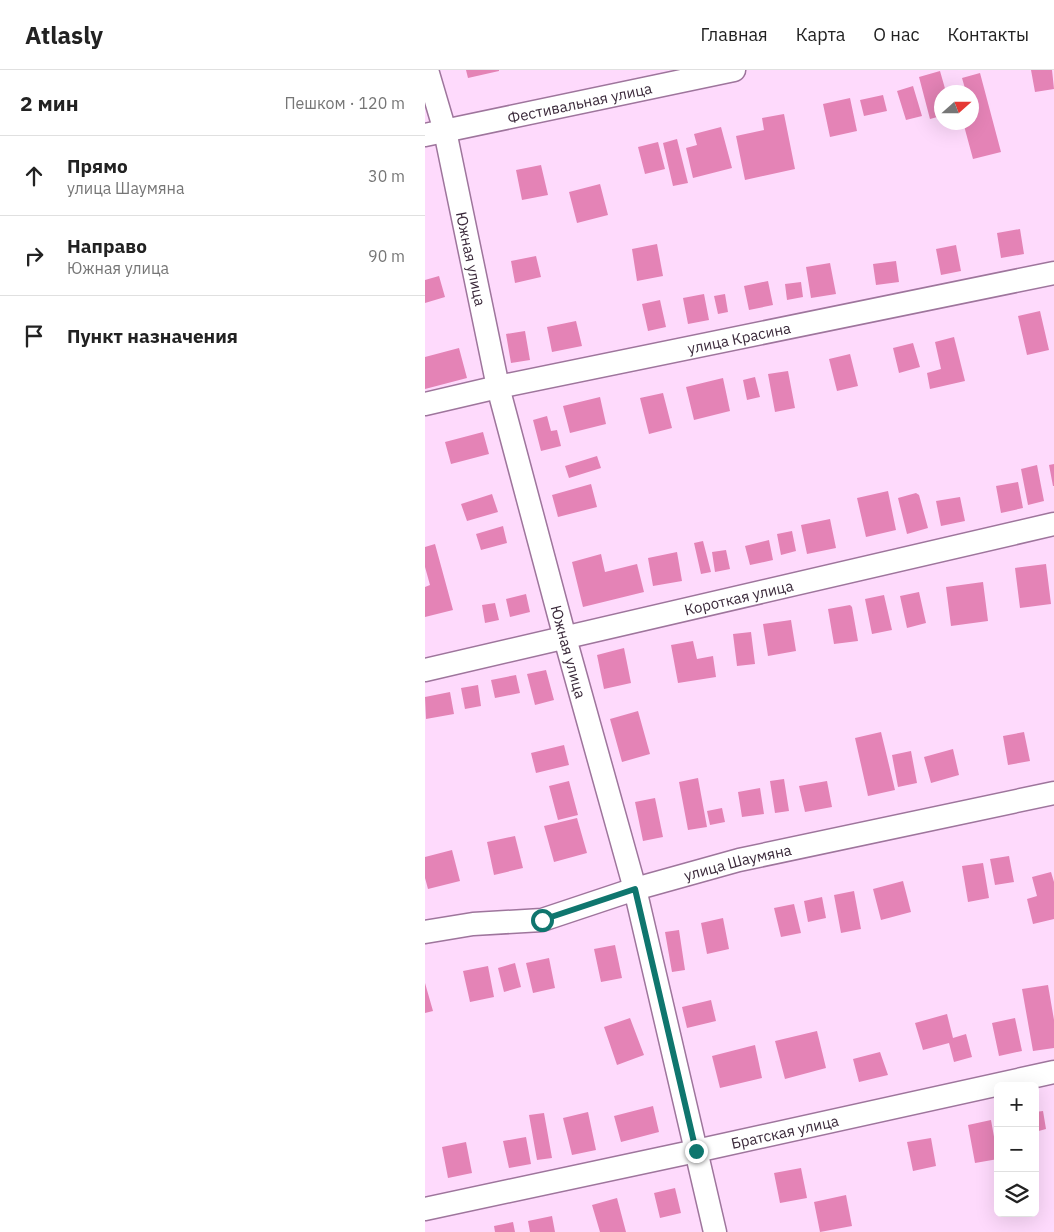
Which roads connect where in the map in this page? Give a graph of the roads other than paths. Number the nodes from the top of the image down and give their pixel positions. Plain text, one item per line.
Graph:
1 (427, 70) edge
2 (734, 70) edge
3 (435, 133) edge
4 (1054, 273) edge
5 (499, 388) junction
6 (425, 404) edge
7 (1054, 524) edge
8 (565, 638) junction
9 (425, 670) edge
10 (1054, 793) edge
11 (635, 889) junction
12 (425, 932) edge
13 (1054, 1072) edge
14 (696, 1151) junction
15 (425, 1209) edge
16 (715, 1232) edge

1 - 3 street, Южная улица
2 - 3 street, Фестивальная улица
3 - 5 street, Южная улица
4 - 5 street, улица Красина
5 - 6 street, улица Красина
5 - 8 street, Южная улица
7 - 8 street, Короткая улица
8 - 9 street, Короткая улица
8 - 11 street, Южная улица
10 - 11 street, улица Шаумяна
11 - 12 street, улица Шаумяна
11 - 14 street, Южная улица
13 - 14 street, Братская улица
14 - 15 street, Братская улица
14 - 16 street, Южная улица

